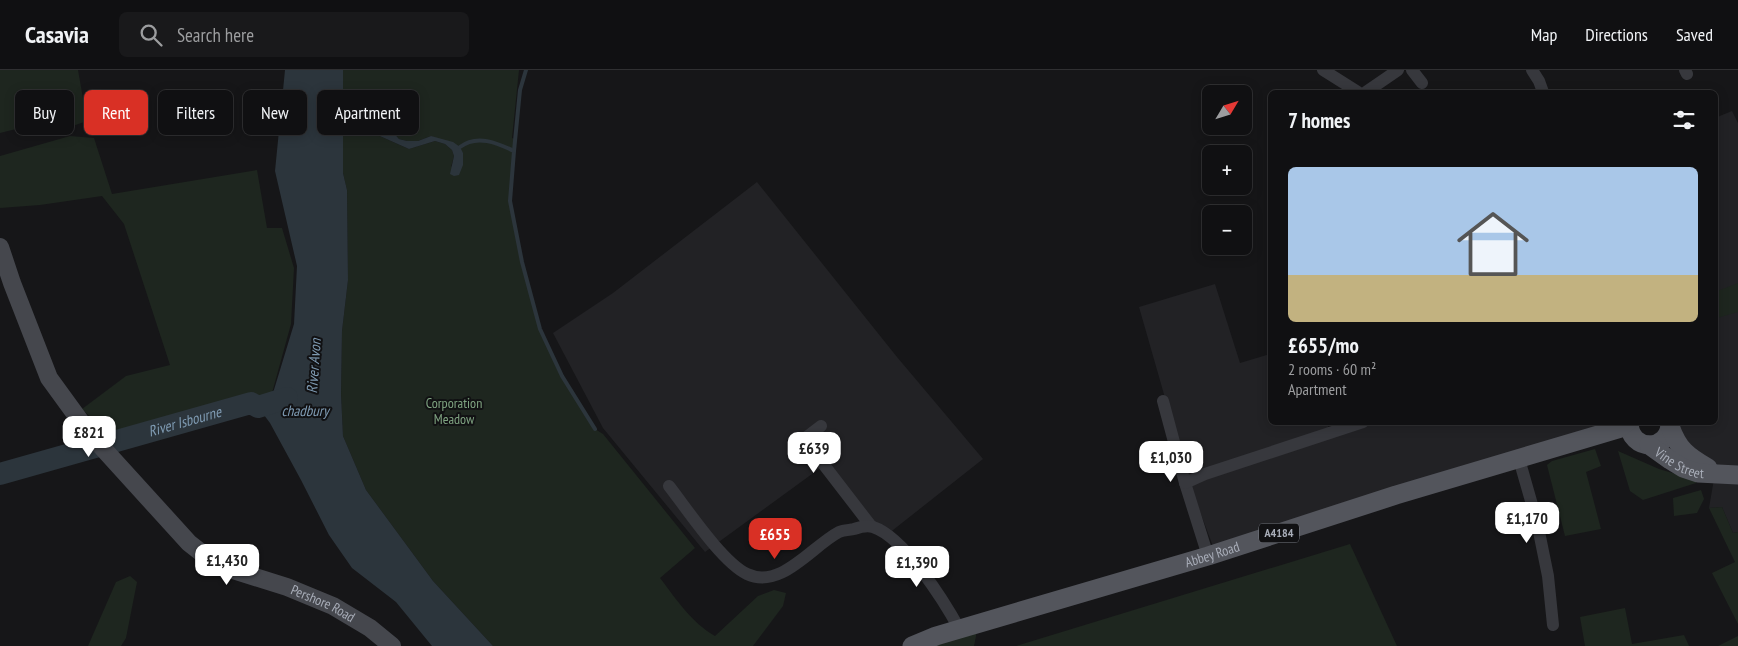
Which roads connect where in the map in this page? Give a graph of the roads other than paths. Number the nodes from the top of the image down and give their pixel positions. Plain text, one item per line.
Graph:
1 (1323, 70) edge
2 (1398, 70) edge
3 (1412, 70) edge
4 (1532, 70) edge
5 (1422, 83) dead end
6 (1355, 90) edge
7 (1369, 90) edge
8 (1542, 90) edge
9 (0, 247) edge
10 (1163, 401) dead end
11 (1354, 425) edge
12 (1624, 425) edge
13 (1629, 425) edge
14 (1670, 425) edge
15 (1670, 425) edge
16 (821, 426) dead end
17 (1597, 434) junction
18 (1644, 444) junction
19 (1520, 458) junction
20 (1715, 473) junction
21 (1738, 475) edge
22 (1185, 484) junction
23 (669, 486) dead end
24 (871, 526) junction
25 (1208, 556) junction
26 (1553, 625) dead end
27 (960, 630) junction
28 (392, 646) edge
29 (912, 646) edge

1 - 6 street
2 - 7 street
3 - 5 street
4 - 8 street
9 - 28 main road, Pershore Road
10 - 22 street
11 - 22 street
12 - 17 main road, Abbey Road / A4184
13 - 18 main road, A4184
14 - 18 main road, A4184
15 - 20 main road, Vine Street / A4184
16 - 24 street
17 - 18 main road, A4184
17 - 19 main road, Abbey Road / A4184
18 - 20 main road, Vine Street / A4184
19 - 25 main road, Abbey Road / A4184
19 - 26 street
20 - 21 main road, Vine Street / A4184
22 - 25 street
23 - 24 street
24 - 27 street
25 - 27 main road, Abbey Road / A4184
27 - 29 main road, Abbey Road / A4184

